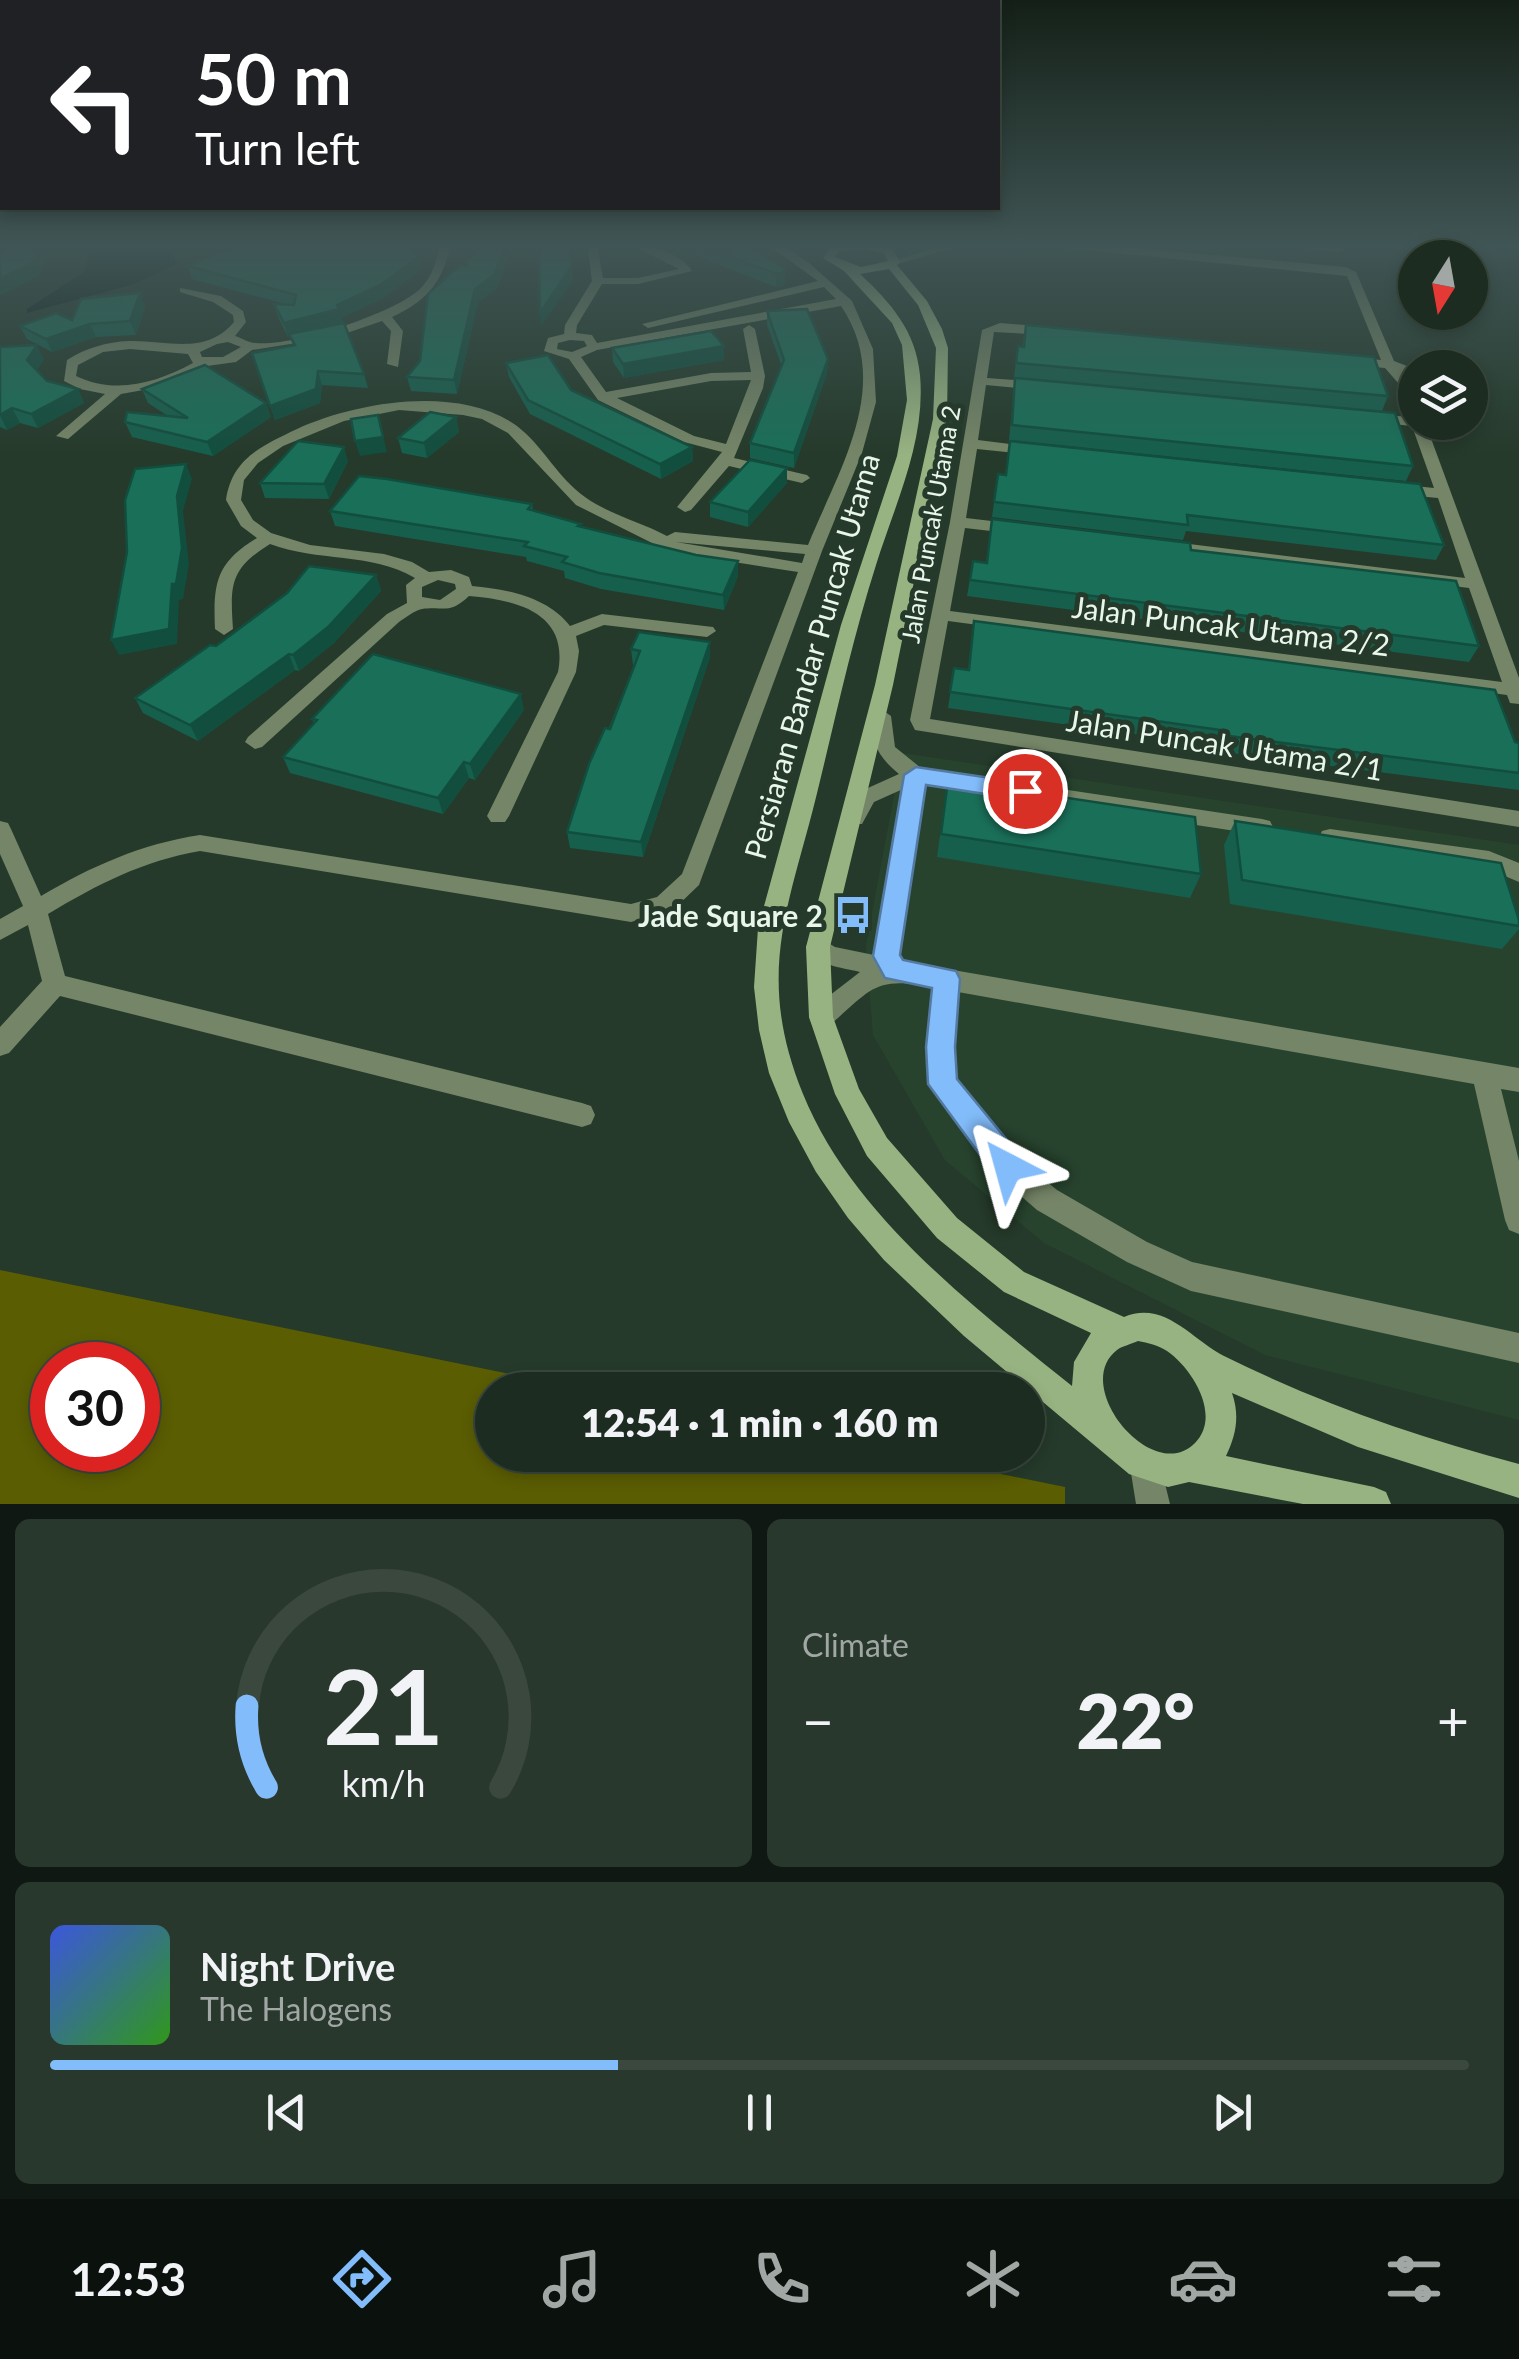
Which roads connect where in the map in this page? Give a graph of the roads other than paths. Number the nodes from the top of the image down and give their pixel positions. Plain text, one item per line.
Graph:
1 (240, 315) edge
2 (389, 315) edge
3 (577, 315) edge
4 (698, 315) edge
5 (758, 315) edge
6 (852, 315) edge
7 (893, 315) edge
8 (929, 315) edge
9 (1371, 315) edge
10 (1377, 315) edge
11 (386, 318) junction
12 (749, 328) dead end
13 (1059, 332) edge
14 (570, 336) junction
15 (227, 338) junction
16 (591, 342) junction
17 (248, 347) junction
18 (198, 356) junction
19 (573, 356) junction
20 (1331, 359) edge
21 (393, 364) dead end
22 (1397, 371) junction
23 (758, 376) junction
24 (981, 381) junction
25 (1054, 388) edge
26 (116, 390) junction
27 (603, 397) junction
28 (1357, 416) edge
29 (1398, 419) edge
30 (63, 436) dead end
31 (1423, 440) edge
32 (972, 444) junction
33 (1050, 452) edge
34 (728, 456) junction
35 (802, 478) dead end
36 (1386, 488) edge
37 (1443, 494) junction
38 (685, 507) dead end
39 (958, 522) junction
40 (1037, 531) edge
41 (267, 539) junction
42 (1155, 545) edge
43 (812, 559) junction
44 (426, 577) junction
45 (1476, 584) junction
46 (465, 590) junction
47 (418, 604) junction
48 (940, 615) junction
49 (224, 629) dead end
50 (707, 631) dead end
51 (565, 634) junction
52 (884, 684) junction
53 (1517, 697) edge
54 (922, 725) joint
55 (255, 742) dead end
56 (916, 775) junction
57 (498, 816) dead end
58 (1519, 819) edge
59 (0, 828) edge
60 (841, 845) junction
61 (1519, 873) edge
62 (36, 910) junction
63 (0, 930) edge
64 (818, 946) junction
65 (894, 970) junction
66 (946, 979) junction
67 (55, 984) junction
68 (821, 1017) junction
69 (0, 1045) edge
70 (1484, 1074) junction
71 (1519, 1080) edge
72 (582, 1115) dead end
73 (1519, 1220) edge
74 (1118, 1330) junction
75 (1519, 1348) edge
76 (1201, 1361) junction
77 (1104, 1432) junction
78 (1146, 1466) junction
79 (1192, 1467) junction
80 (1510, 1480) edge
81 (1153, 1504) edge
82 (1374, 1504) edge

1 - 15 street
2 - 11 street
3 - 14 street
4 - 16 street
5 - 16 street
6 - 43 street
7 - 77 street, Persiaran Bandar Puncak Utama
8 - 52 street
9 - 22 street
10 - 22 street
11 - 17 street
11 - 21 street
12 - 23 street
13 - 24 street, Jalan Puncak Utama 2
14 - 16 street
14 - 19 street
15 - 17 street
15 - 18 street
16 - 19 street
17 - 18 street
18 - 26 street
18 - 26 street
19 - 27 street
20 - 22 street
23 - 27 street
23 - 34 street
24 - 25 street
24 - 32 street, Jalan Puncak Utama 2
26 - 30 street
27 - 34 street
28 - 29 street
31 - 37 street
32 - 33 street
32 - 39 street, Jalan Puncak Utama 2
34 - 35 street
34 - 38 street
36 - 37 street
37 - 45 street
39 - 40 street
39 - 48 street, Jalan Puncak Utama 2
41 - 43 street
41 - 44 street
41 - 49 street
42 - 45 street
43 - 62 street
44 - 46 street
44 - 47 street
45 - 53 street
46 - 47 street
46 - 51 street
47 - 55 street
48 - 53 street, Jalan Puncak Utama 2/2
48 - 54 street, Jalan Puncak Utama 2
50 - 51 street
51 - 57 street
52 - 56 street
52 - 60 street
54 - 58 street, Jalan Puncak Utama 2/1
56 - 60 street
56 - 61 street
56 - 65 street
59 - 62 street
60 - 64 street
62 - 63 street
62 - 67 street
64 - 65 street
64 - 68 street
65 - 66 street
65 - 68 street
66 - 70 street
66 - 75 street
67 - 69 street
67 - 72 street
68 - 74 street
70 - 71 street
70 - 73 street
74 - 76 street
74 - 77 street
76 - 79 street
76 - 80 street
77 - 78 street
78 - 79 street
78 - 81 street
79 - 82 street

